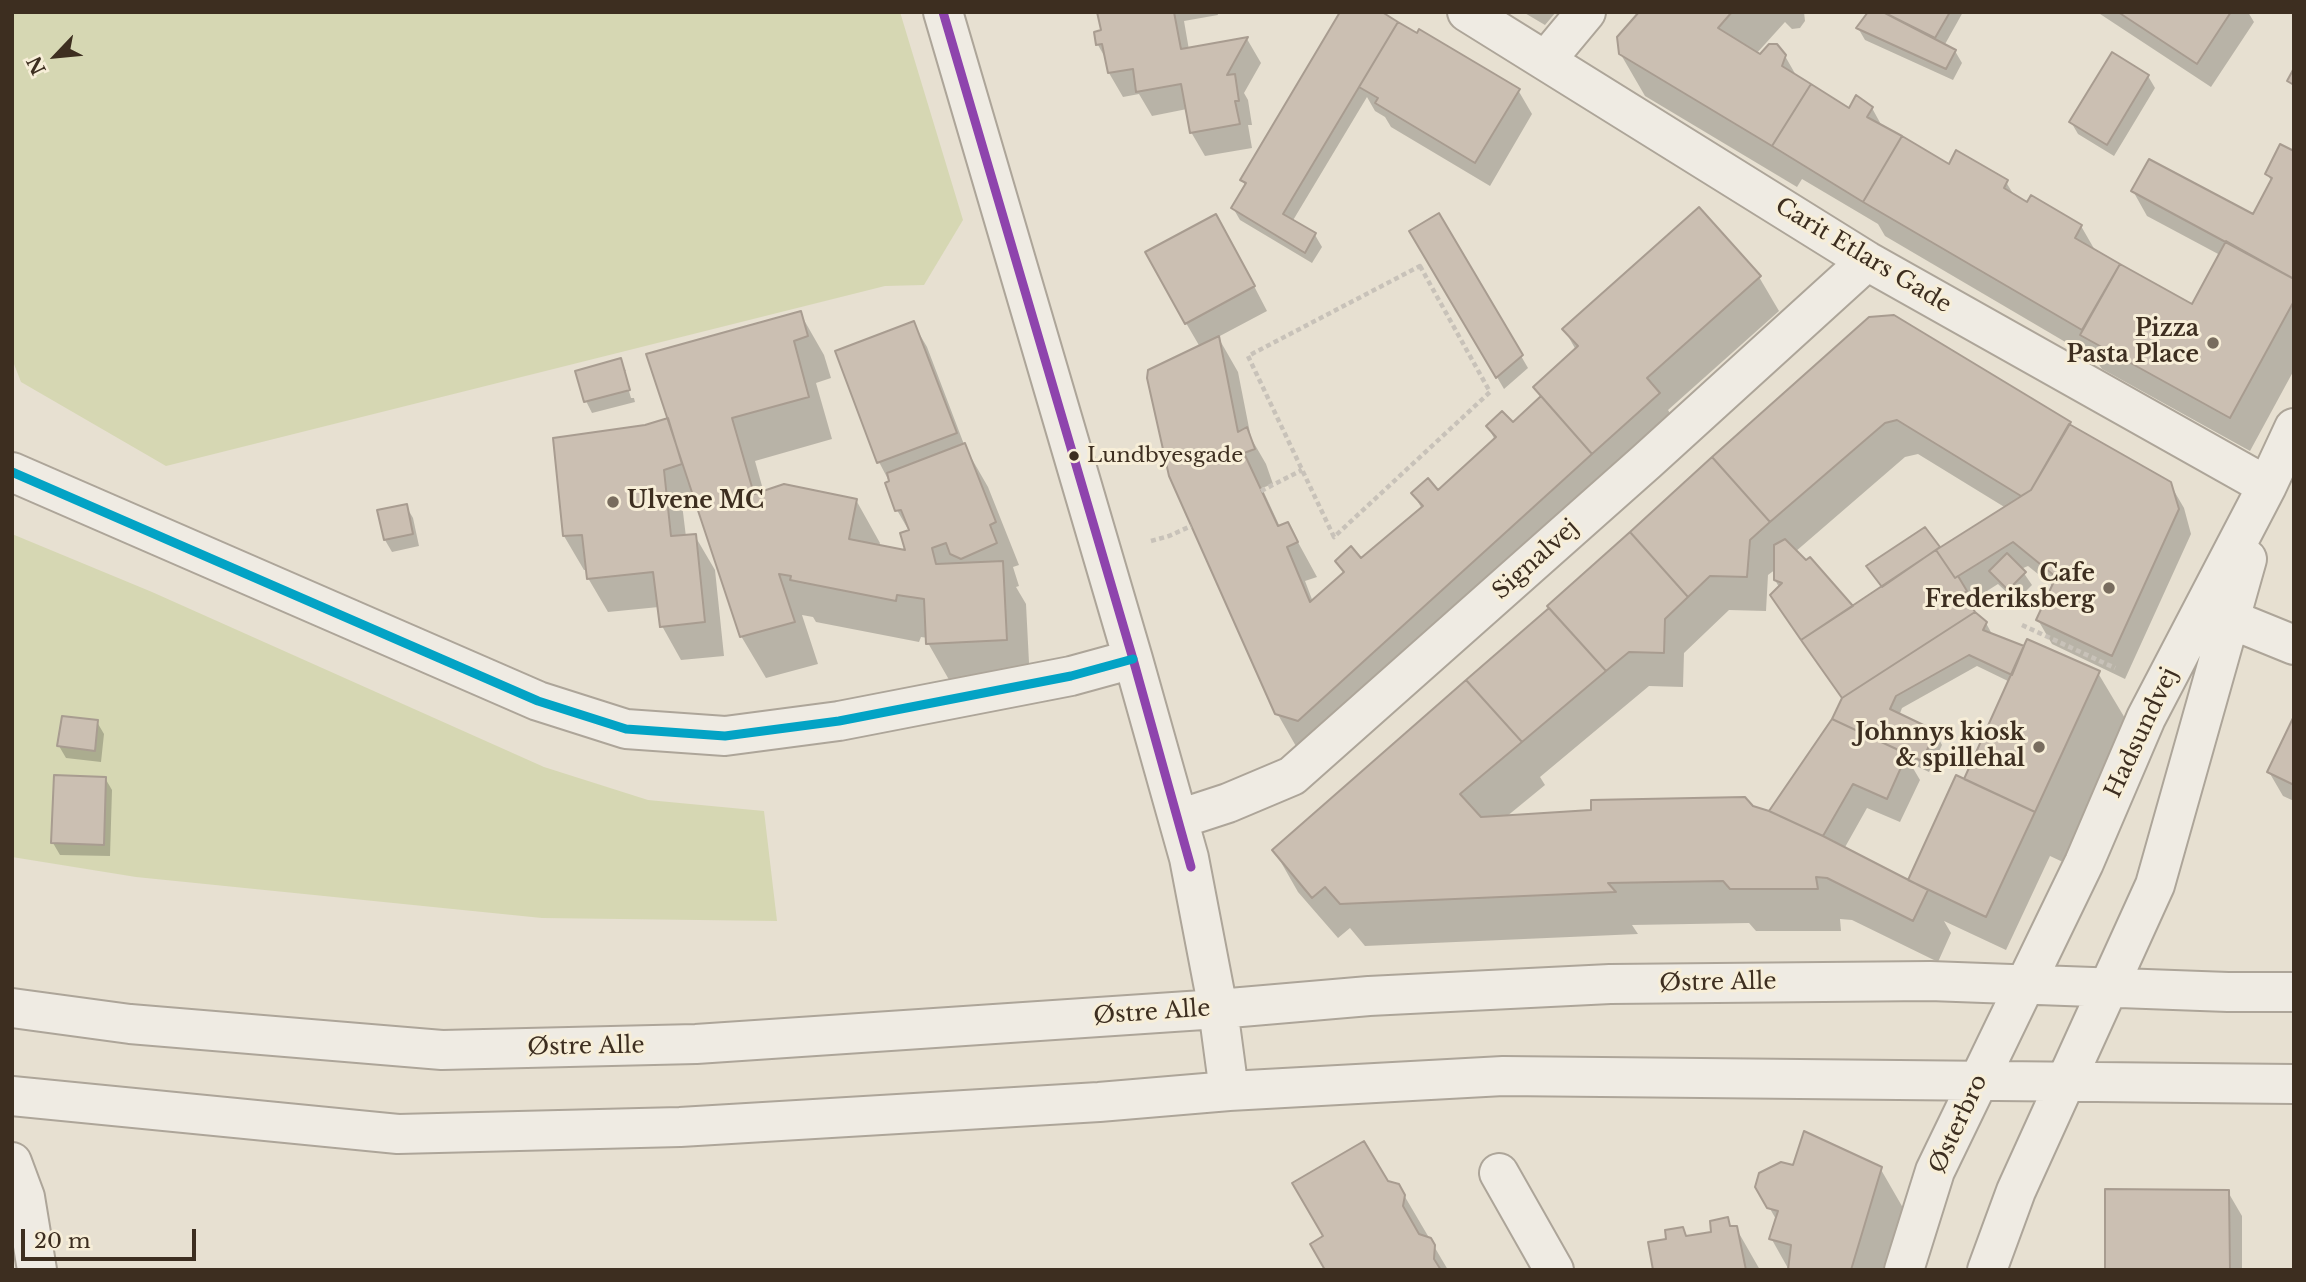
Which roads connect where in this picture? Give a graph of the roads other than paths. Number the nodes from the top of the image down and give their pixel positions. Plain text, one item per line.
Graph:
1 (943, 12) edge
2 (1467, 12) edge
3 (1586, 12) edge
4 (1546, 60) junction
5 (1867, 261) junction
6 (2294, 428) edge
7 (12, 472) edge
8 (2267, 486) junction
9 (2230, 619) junction
10 (2294, 645) edge
11 (1133, 659) junction
12 (1179, 819) junction
13 (2025, 984) junction
14 (2109, 986) junction
15 (2294, 992) edge
16 (12, 1008) edge
17 (1218, 1009) junction
18 (1979, 1081) junction
19 (2066, 1082) junction
20 (2294, 1084) edge
21 (1229, 1091) junction
22 (12, 1096) edge
23 (12, 1162) edge
24 (1499, 1172) dead end
25 (37, 1270) edge
26 (1554, 1270) edge
27 (1904, 1270) edge
28 (1987, 1270) edge

1 - 11 street
2 - 4 street, Carit Etlars Gade
3 - 4 street
4 - 5 street, Carit Etlars Gade
5 - 8 street, Carit Etlars Gade
5 - 12 street, Signalvej
6 - 8 street, Hadsundvej
7 - 11 street
8 - 9 street, Hadsundvej
8 - 13 street, Hadsundvej
9 - 10 street
9 - 14 street, Hadsundvej
11 - 12 street
12 - 17 street
13 - 14 street, Østre Alle
13 - 17 street, Østre Alle
13 - 18 street, Østerbro
14 - 15 street, Østre Alle
14 - 19 street
16 - 17 street, Østre Alle
17 - 21 street
18 - 19 street
18 - 21 street
18 - 27 street, Østerbro
19 - 20 street
19 - 28 street
21 - 22 street
23 - 25 street
24 - 26 street

